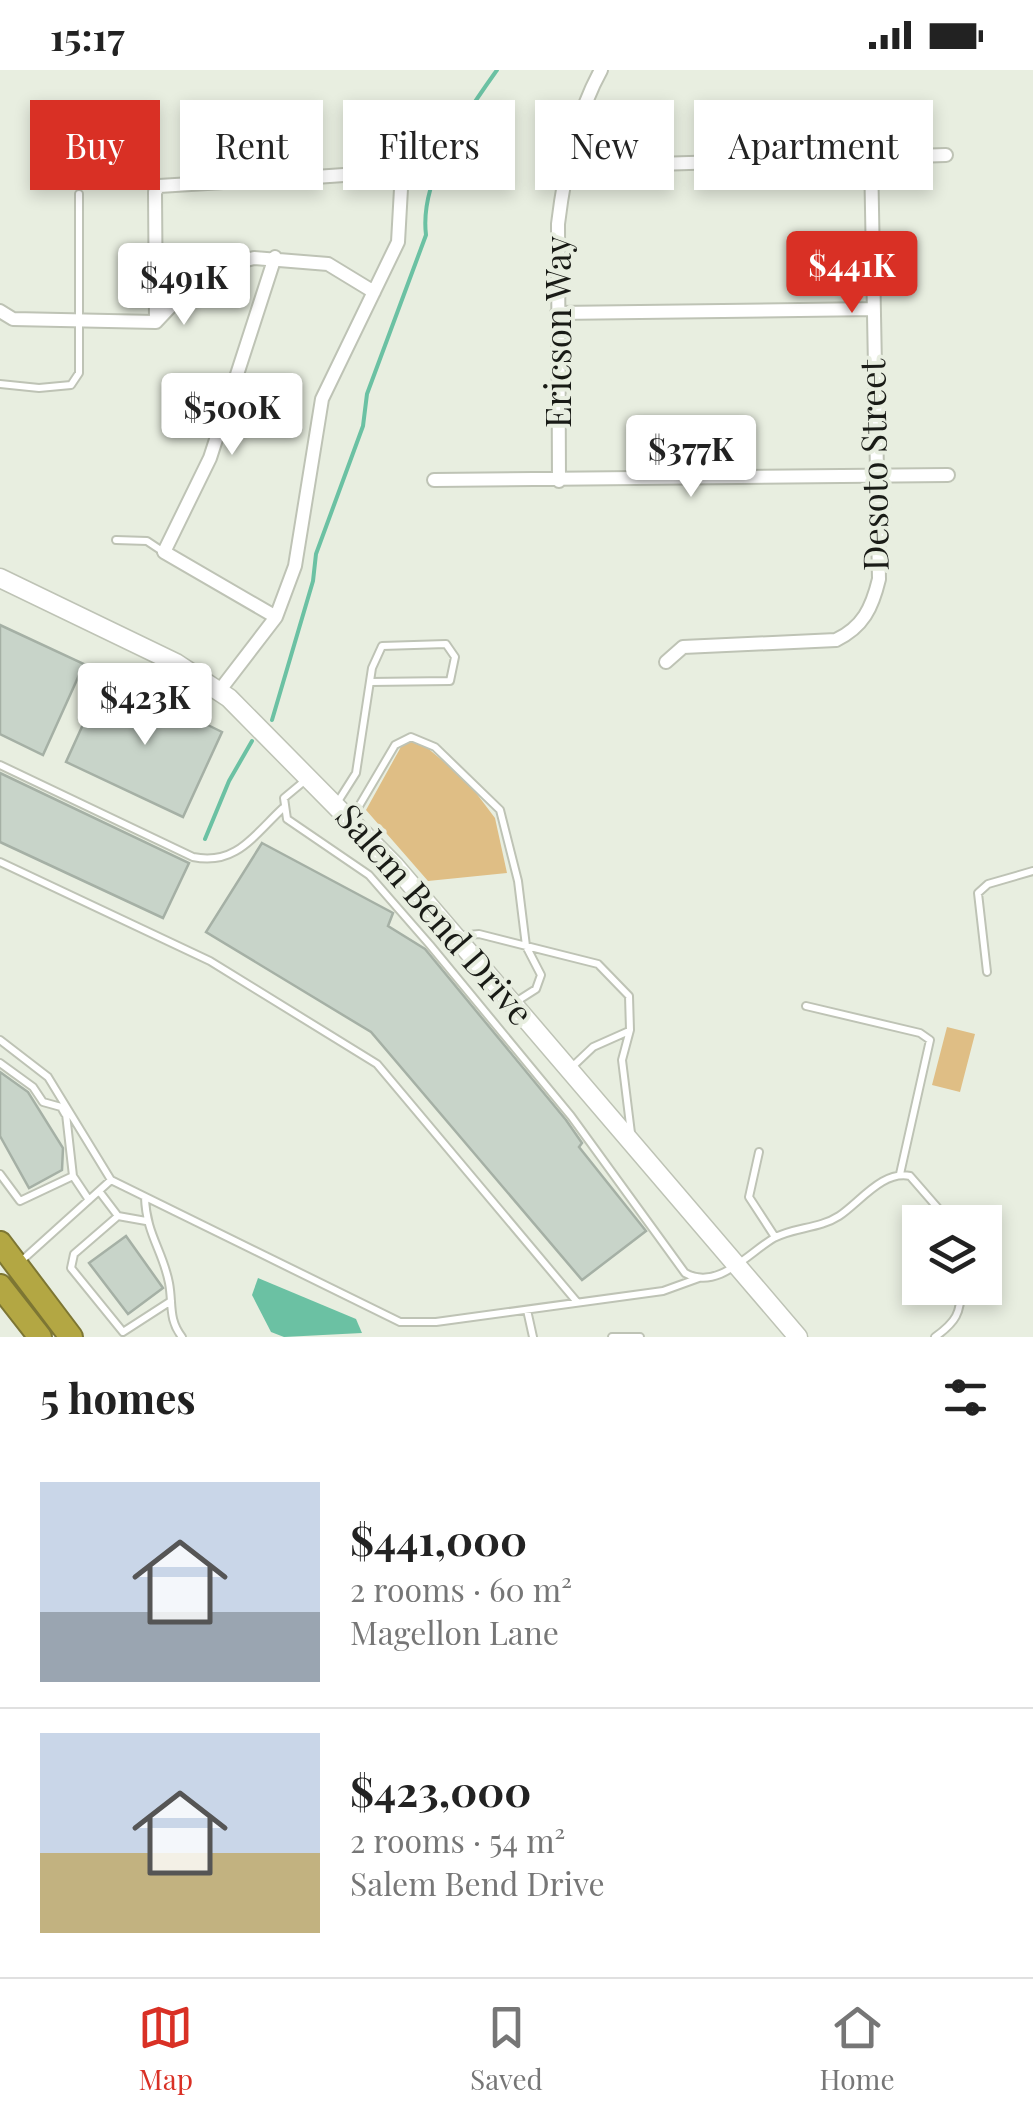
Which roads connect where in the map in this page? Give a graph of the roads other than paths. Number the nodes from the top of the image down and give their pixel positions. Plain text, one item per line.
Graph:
1 (601, 70) edge
2 (590, 100) edge
3 (933, 155) edge
4 (946, 155) dead end
5 (565, 190) edge
6 (871, 190) edge
7 (80, 194) dead end
8 (275, 258) junction
9 (374, 292) junction
10 (874, 308) junction
11 (0, 311) edge
12 (557, 313) junction
13 (79, 321) junction
14 (156, 322) junction
15 (0, 384) edge
16 (948, 475) dead end
17 (875, 476) junction
18 (434, 480) dead end
19 (559, 481) junction
20 (116, 540) dead end
21 (164, 552) junction
22 (0, 578) edge
23 (276, 616) junction
24 (666, 662) dead end
25 (370, 682) junction
26 (220, 690) junction
27 (0, 765) edge
28 (310, 776) junction
29 (336, 804) junction
30 (284, 808) junction
31 (351, 820) junction
32 (0, 862) edge
33 (1033, 872) edge
34 (457, 936) junction
35 (526, 946) junction
36 (987, 972) dead end
37 (513, 1004) junction
38 (806, 1006) dead end
39 (630, 1030) junction
40 (0, 1040) edge
41 (0, 1062) edge
42 (569, 1070) junction
43 (68, 1113) junction
44 (632, 1144) junction
45 (759, 1152) dead end
46 (0, 1174) edge
47 (900, 1174) junction
48 (73, 1176) junction
49 (112, 1180) junction
50 (99, 1192) junction
51 (146, 1197) junction
52 (89, 1200) junction
53 (935, 1205) edge
54 (118, 1216) junction
55 (146, 1221) junction
56 (775, 1237) junction
57 (0, 1243) edge
58 (16, 1265) junction
59 (736, 1266) junction
60 (700, 1278) junction
61 (0, 1286) edge
62 (171, 1301) junction
63 (578, 1303) junction
64 (961, 1305) edge
65 (528, 1310) junction
66 (40, 1337) edge
67 (71, 1337) edge
68 (182, 1337) edge
69 (533, 1337) edge
70 (612, 1337) edge
71 (640, 1337) edge
72 (798, 1337) edge
73 (935, 1337) edge

1 - 2 street, Ericson Way
3 - 4 street
5 - 12 street, Ericson Way
6 - 10 street, Desoto Street
7 - 13 lane
8 - 9 street
8 - 14 street
8 - 21 street
9 - 14 street
9 - 23 street
10 - 12 street
10 - 17 street, Desoto Street
11 - 13 street
12 - 19 street, Ericson Way
13 - 14 street
13 - 15 lane
16 - 17 street
17 - 19 street
17 - 24 street, Desoto Street
18 - 19 street
20 - 21 lane
21 - 23 street
22 - 26 street, Salem Bend Drive
23 - 26 street
25 - 25 lane
25 - 29 lane
26 - 28 street, Salem Bend Drive
27 - 30 lane
28 - 29 street, Salem Bend Drive
28 - 30 lane
29 - 31 street, Salem Bend Drive
30 - 60 lane
31 - 34 street, Salem Bend Drive
31 - 35 lane
32 - 63 lane
33 - 36 lane
34 - 35 lane
34 - 37 street, Salem Bend Drive
35 - 37 lane
35 - 39 lane
37 - 42 street, Salem Bend Drive
38 - 47 lane
39 - 42 lane
39 - 44 lane
40 - 43 lane
41 - 43 lane
42 - 44 street, Salem Bend Drive
43 - 48 lane
43 - 49 lane
44 - 59 street, Salem Bend Drive
45 - 56 lane
46 - 48 lane
47 - 53 lane
47 - 56 lane
48 - 52 lane
49 - 50 lane
49 - 51 lane
50 - 52 lane
50 - 54 lane
51 - 55 lane
51 - 65 lane
52 - 58 lane
54 - 55 lane
54 - 62 lane
55 - 62 lane
56 - 59 lane
57 - 58 highway
58 - 67 highway
59 - 60 lane
59 - 72 street, Salem Bend Drive
60 - 63 lane
61 - 66 highway
62 - 68 lane
63 - 65 lane
64 - 73 lane
65 - 69 lane
70 - 71 lane

